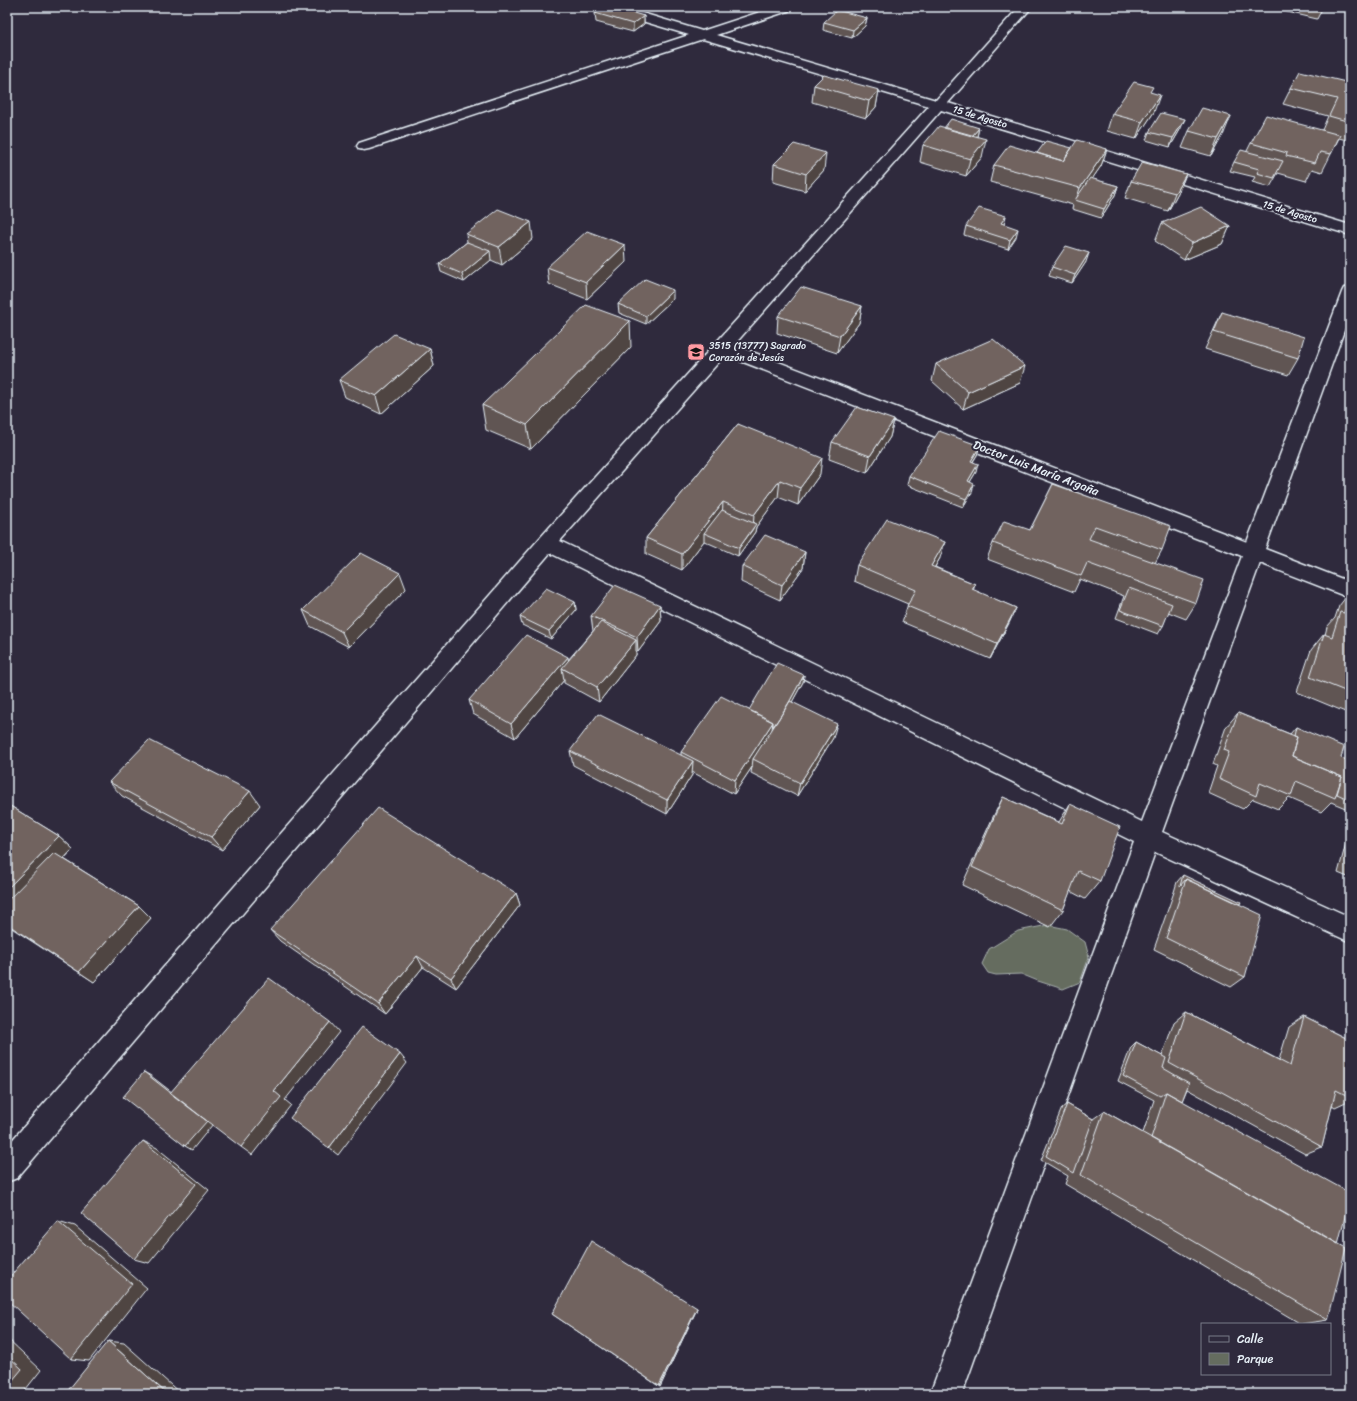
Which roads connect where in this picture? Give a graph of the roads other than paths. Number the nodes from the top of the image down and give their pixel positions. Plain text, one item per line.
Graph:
1 (609, 7) edge
2 (787, 7) edge
3 (1026, 7) edge
4 (702, 35) junction
5 (939, 105) junction
6 (364, 146) dead end
7 (1350, 230) edge
8 (1350, 292) edge
9 (722, 347) junction
10 (547, 543) junction
11 (1253, 552) junction
12 (1350, 590) edge
13 (1148, 837) junction
14 (1350, 930) edge
15 (7, 1168) edge
16 (946, 1394) edge

1 - 4 street, 15 de Agosto
2 - 4 street
3 - 5 street
4 - 5 street, 15 de Agosto
4 - 6 street
5 - 7 street, 15 de Agosto
5 - 9 street
8 - 11 street
9 - 10 street
9 - 11 street, Doctor Luis María Argaña
10 - 13 street
10 - 15 street
11 - 12 street, Doctor Luis María Argaña
11 - 13 street
13 - 14 street
13 - 16 street

